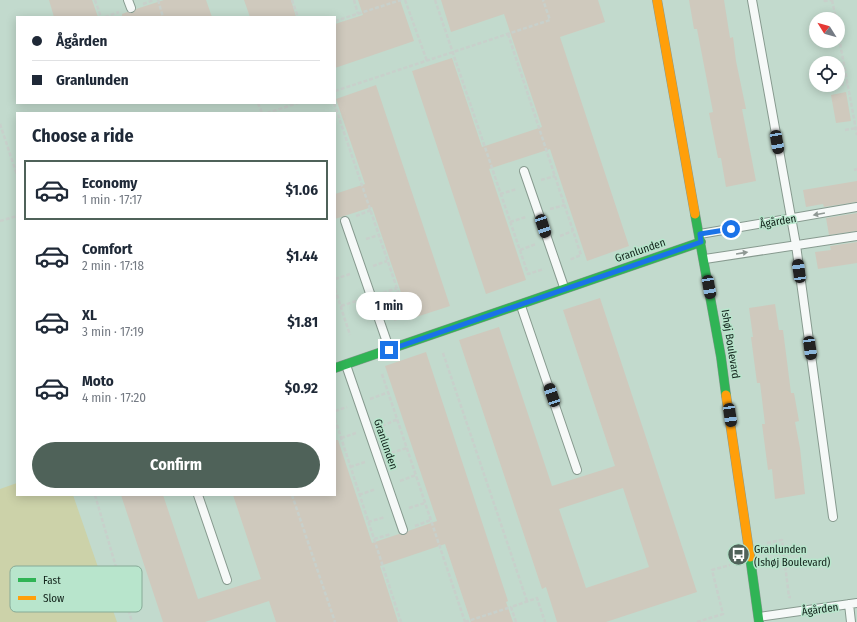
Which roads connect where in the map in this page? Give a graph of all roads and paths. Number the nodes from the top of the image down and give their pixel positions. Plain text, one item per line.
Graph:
1 (95, 0) edge
2 (158, 0) edge
3 (292, 0) edge
4 (354, 0) edge
5 (402, 0) edge
6 (406, 0) edge
7 (435, 0) edge
8 (543, 0) edge
9 (657, 0) edge
10 (752, 0) edge
11 (824, 0) edge
12 (832, 0) edge
13 (835, 12) edge
14 (358, 14) junction
15 (101, 16) edge
16 (163, 16) edge
17 (298, 16) edge
18 (336, 22) edge
19 (508, 34) junction
20 (841, 48) edge
21 (452, 52) junction
22 (427, 60) junction
23 (848, 83) junction
24 (845, 84) edge
25 (336, 91) edge
26 (296, 104) edge
27 (334, 104) edge
28 (276, 112) edge
29 (0, 124) edge
30 (856, 128) junction
31 (845, 130) dead end
32 (857, 135) edge
33 (524, 171) dead end
34 (16, 172) edge
35 (857, 207) edge
36 (16, 216) edge
37 (791, 219) junction
38 (0, 221) edge
39 (345, 221) dead end
40 (857, 236) edge
41 (700, 238) junction
42 (796, 245) junction
43 (704, 259) junction
44 (556, 265) junction
45 (565, 289) junction
46 (336, 292) edge
47 (521, 304) junction
48 (380, 324) junction
49 (436, 333) junction
50 (350, 335) dead end
51 (389, 350) junction
52 (346, 365) junction
53 (336, 368) edge
54 (381, 369) dead end
55 (398, 419) junction
56 (336, 422) edge
57 (369, 432) junction
58 (577, 470) dead end
59 (95, 496) edge
60 (198, 496) edge
61 (292, 496) edge
62 (833, 517) dead end
63 (403, 530) dead end
64 (782, 540) dead end
65 (116, 566) edge
66 (712, 570) dead end
67 (227, 580) dead end
68 (789, 598) dead end
69 (527, 601) junction
70 (853, 604) edge
71 (511, 607) junction
72 (129, 612) edge
73 (759, 620) edge
74 (132, 622) edge
75 (335, 622) edge
76 (401, 622) edge
77 (465, 622) edge
78 (516, 622) edge
79 (545, 622) edge
80 (697, 622) edge
81 (852, 622) edge

1 - 15 path
2 - 16 path
3 - 17 path
4 - 14 path
5 - 14 path
6 - 22 path
7 - 21 path
8 - 19 path
9 - 41 street, Ishøj Boulevard
10 - 37 lane
11 - 12 path
12 - 13 path
14 - 18 path
19 - 21 path
19 - 44 path
20 - 23 path
21 - 22 path
21 - 44 path
22 - 25 path
23 - 24 path
23 - 30 path
26 - 28 path
27 - 48 path
29 - 34 path
30 - 31 path
30 - 32 path
33 - 44 lane
35 -> 37 lane, Ågården
36 - 38 path
37 - 41 lane, Ågården
37 - 42 lane
39 - 48 lane
40 - 42 lane
41 - 43 street, Ishøj Boulevard
41 - 45 street, Granlunden
43 -> 42 lane
42 - 62 lane
43 - 73 street, Ishøj Boulevard
44 - 45 lane
45 - 47 street, Granlunden
46 - 50 path
47 - 49 street, Granlunden
47 - 58 lane
48 - 51 lane
49 - 51 street, Granlunden
49 - 69 path
51 - 52 street, Granlunden
52 - 53 street, Granlunden
52 - 57 lane, Granlunden
54 - 55 path
55 - 57 path
55 - 77 path
56 - 76 path
57 - 63 lane, Granlunden
59 - 65 path
60 - 67 lane
61 - 75 path
64 - 68 path
66 - 80 path
69 - 71 path
69 - 79 path
70 - 73 lane, Ågården
70 - 81 lane
71 - 77 path
71 - 78 path
72 - 74 path

